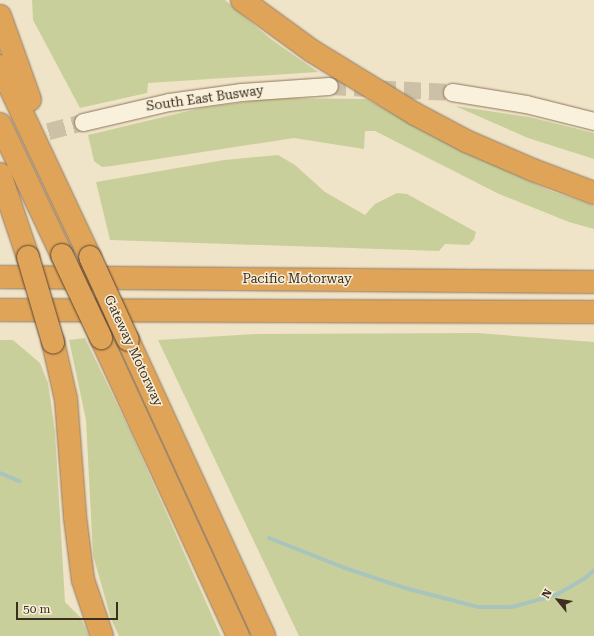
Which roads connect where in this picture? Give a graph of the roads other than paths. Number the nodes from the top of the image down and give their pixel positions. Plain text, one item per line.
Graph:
1 (242, 0) edge
2 (256, 0) edge
3 (0, 16) edge
4 (276, 25) junction
5 (0, 66) edge
6 (329, 86) tunnel mouth
7 (452, 92) tunnel mouth
8 (594, 121) edge
9 (83, 122) tunnel mouth
10 (0, 124) edge
11 (50, 172) junction
12 (0, 174) edge
13 (594, 193) edge
14 (0, 276) edge
15 (594, 282) edge
16 (0, 310) edge
17 (594, 312) edge
18 (260, 627) edge
19 (102, 636) edge
20 (238, 636) edge
21 (279, 636) edge

1 - 4 highway
2 - 4 highway
3 - 11 highway
4 - 13 highway
5 - 11 highway, Gateway Motorway
6 - 9 lane, South East Busway
7 - 8 lane
10 - 20 highway, Gateway Motorway, bridge
11 - 18 highway, Gateway Motorway, bridge
12 - 19 highway, bridge
14 - 15 highway, Pacific Motorway
16 - 17 highway
18 - 21 highway

